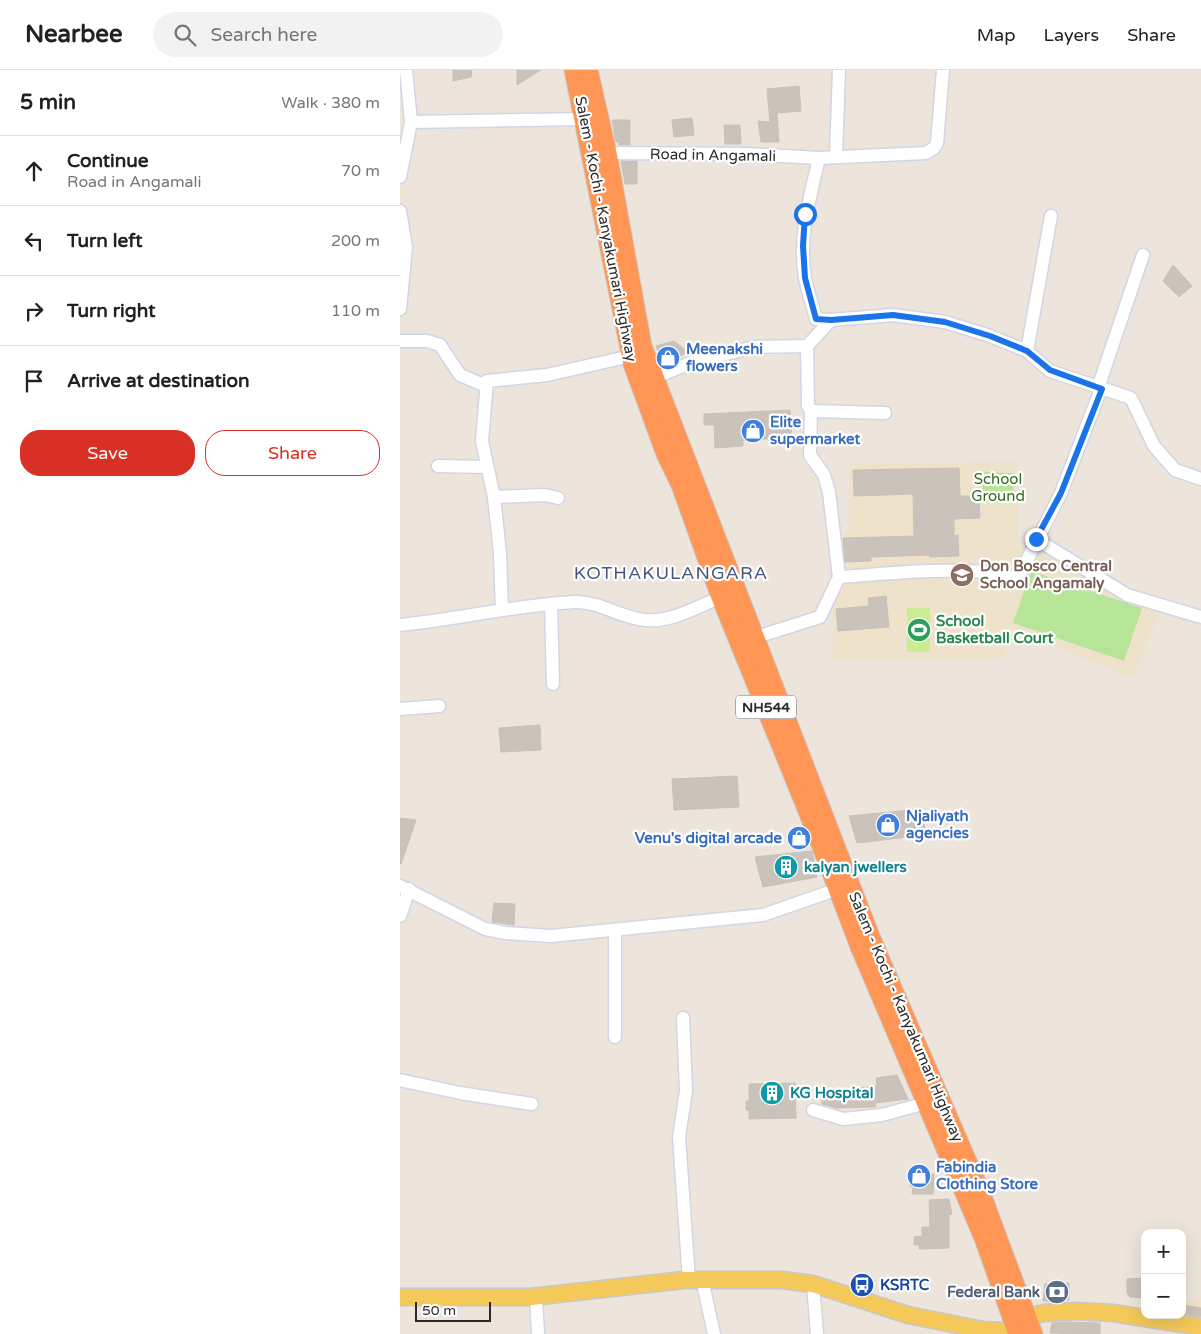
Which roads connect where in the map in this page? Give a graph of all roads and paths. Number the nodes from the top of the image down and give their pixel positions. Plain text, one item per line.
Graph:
1 (406, 70) edge
2 (574, 70) edge
3 (588, 70) edge
4 (839, 70) edge
5 (943, 70) edge
6 (584, 119) junction
7 (410, 122) junction
8 (607, 153) junction
9 (836, 156) junction
10 (818, 158) junction
11 (400, 177) edge
12 (400, 210) edge
13 (1051, 216) dead end
14 (1143, 255) dead end
15 (400, 309) edge
16 (831, 320) junction
17 (400, 341) edge
18 (807, 346) junction
19 (1027, 351) junction
20 (630, 356) junction
21 (654, 378) junction
22 (486, 386) junction
23 (1100, 389) junction
24 (811, 410) junction
25 (885, 413) dead end
26 (438, 466) dead end
27 (486, 466) junction
28 (1201, 479) edge
29 (494, 497) junction
30 (558, 498) dead end
31 (1036, 539) junction
32 (839, 577) junction
33 (721, 597) junction
34 (551, 604) junction
35 (502, 609) junction
36 (1201, 617) edge
37 (400, 626) edge
38 (753, 638) junction
39 (553, 684) dead end
40 (439, 706) dead end
41 (400, 709) edge
42 (405, 887) edge
43 (838, 889) junction
44 (400, 916) edge
45 (615, 930) junction
46 (684, 1018) dead end
47 (615, 1037) dead end
48 (400, 1080) edge
49 (926, 1103) junction
50 (532, 1104) dead end
51 (813, 1110) dead end
52 (696, 1280) junction
53 (813, 1284) junction
54 (536, 1296) junction
55 (400, 1297) edge
56 (1201, 1327) edge
57 (1023, 1328) edge
58 (538, 1334) edge
59 (714, 1334) edge
60 (817, 1334) edge

1 - 7 street
2 - 6 highway, Salem - Kochi - Kanyakumari Highway / NH544
3 - 8 highway, Salem - Kochi - Kanyakumari Highway / NH544
4 - 9 street
5 - 9 street, Road in Angamali
6 - 7 street
6 - 20 highway, Salem - Kochi - Kanyakumari Highway / NH544
7 - 11 street
8 - 10 street, Road in Angamali
8 - 21 highway, Salem - Kochi - Kanyakumari Highway / NH544
9 - 10 street, Road in Angamali
10 - 16 street
12 - 15 street
13 - 19 street
14 - 23 street
16 - 18 street
16 - 19 street
17 - 22 street
18 - 21 street
18 - 24 street
19 - 23 street
20 - 22 street
20 - 33 highway, Salem - Kochi - Kanyakumari Highway / NH544
21 - 38 highway, Salem - Kochi - Kanyakumari Highway / NH544
22 - 27 street
23 - 28 street
23 - 31 street
24 - 25 street
24 - 32 street
26 - 27 street
27 - 29 street
29 - 30 street
29 - 35 street
31 - 32 street
31 - 36 street
32 - 38 street
33 - 34 street
33 - 43 highway, Salem - Kochi - Kanyakumari Highway / NH544
34 - 35 street
34 - 39 street
35 - 37 street
38 - 57 highway, Salem - Kochi - Kanyakumari Highway / NH544
40 - 41 street
42 - 44 street
42 - 45 street
43 - 45 street
43 - 49 highway, Salem - Kochi - Kanyakumari Highway / NH544
45 - 47 street
46 - 52 street
48 - 50 street
49 - 51 street
49 - 57 highway, Salem - Kochi - Kanyakumari Highway / NH544
52 - 53 main road
52 - 54 main road
52 - 59 street
53 - 57 main road
53 - 60 street
54 - 55 main road
54 - 58 street
56 - 57 main road

